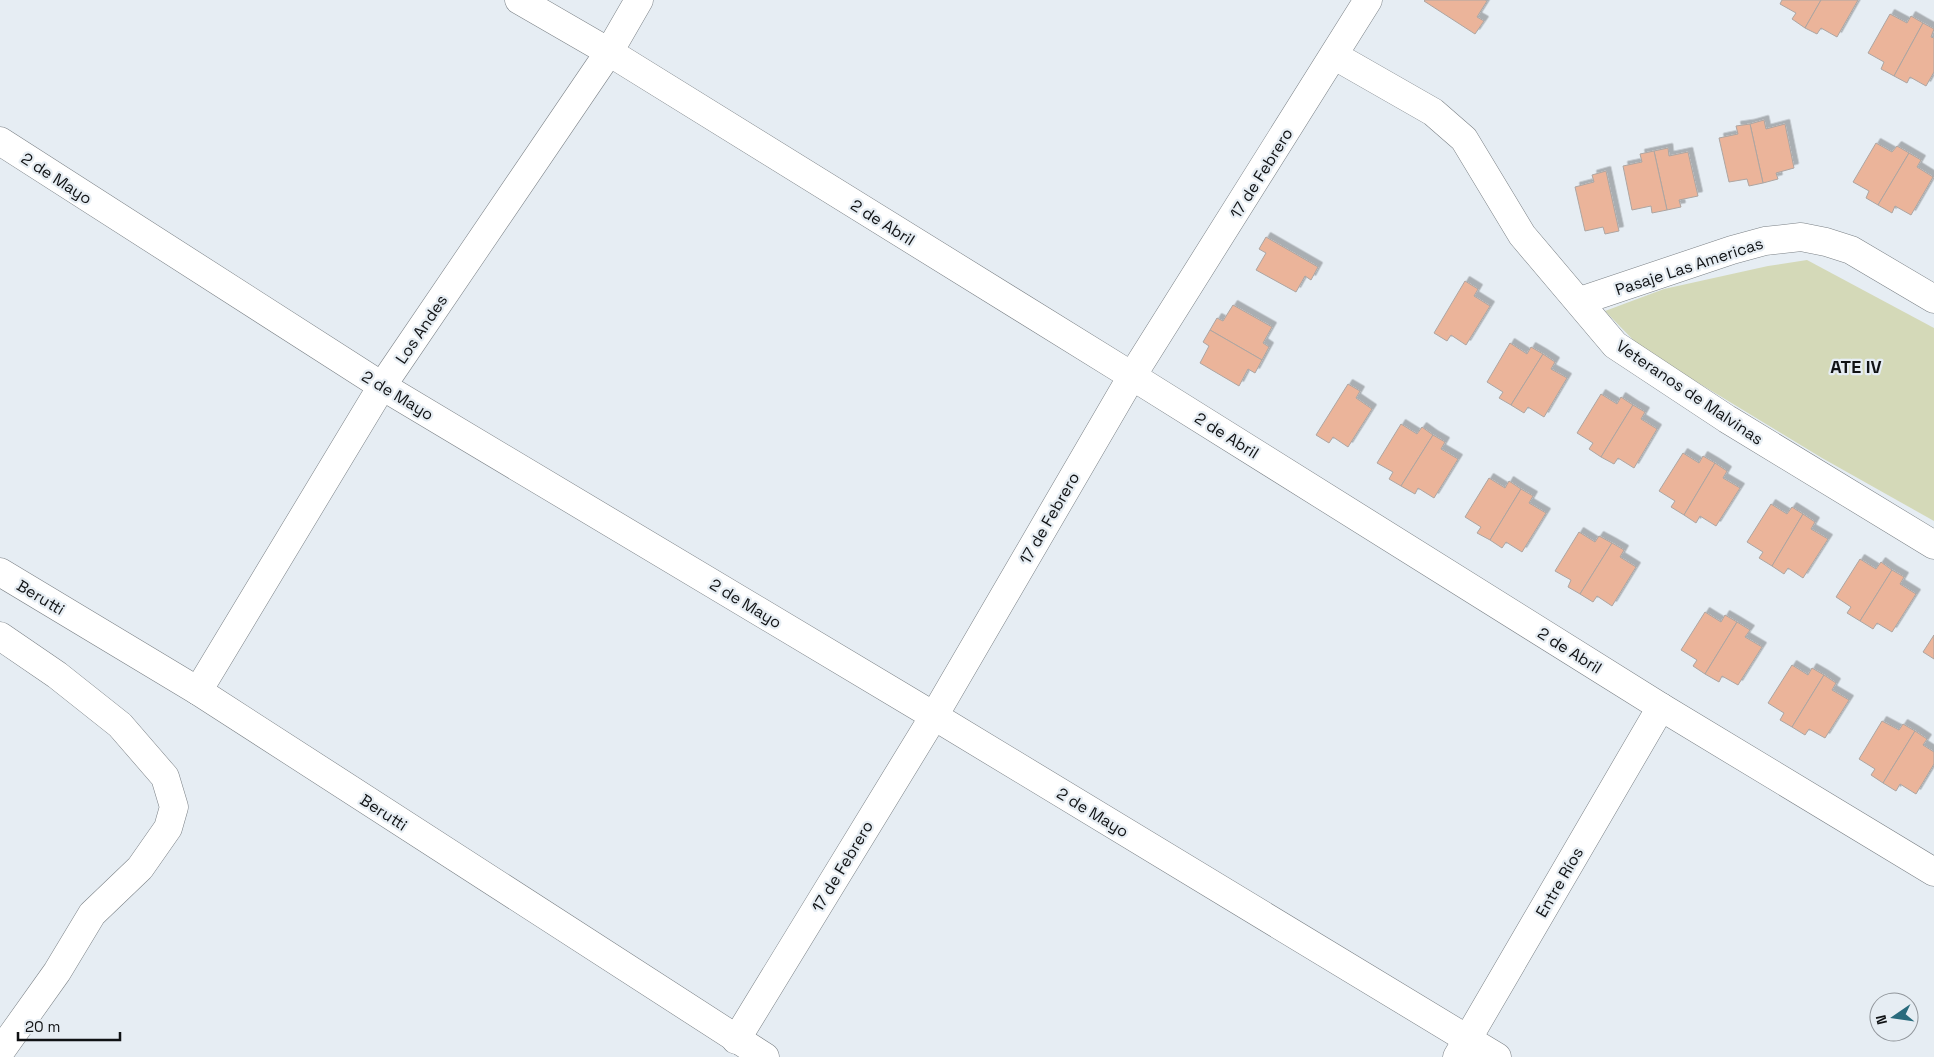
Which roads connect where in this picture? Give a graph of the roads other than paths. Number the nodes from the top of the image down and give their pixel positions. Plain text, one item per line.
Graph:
1 (519, 0) edge
2 (639, 0) edge
3 (1368, 0) edge
4 (609, 52) junction
5 (1335, 56) junction
6 (0, 141) edge
7 (1934, 299) edge
8 (1580, 302) junction
9 (1132, 376) junction
10 (382, 386) junction
11 (1934, 544) edge
12 (0, 572) edge
13 (0, 636) edge
14 (198, 691) junction
15 (1660, 707) junction
16 (934, 716) junction
17 (1934, 872) edge
18 (736, 1040) junction
19 (1462, 1048) edge
20 (0, 1052) edge
21 (765, 1057) edge
22 (1497, 1057) edge

1 - 4 street, 2 de Abril
2 - 4 street, Los Andes
3 - 5 street, 17 de Febrero
4 - 9 street, 2 de Abril
4 - 10 street, Los Andes
5 - 8 street, Veteranos de Malvinas
5 - 9 street, 17 de Febrero
6 - 10 street, 2 de Mayo
7 - 8 street, Pasaje Las Americas
8 - 11 street, Veteranos de Malvinas
9 - 15 street, 2 de Abril
9 - 16 street, 17 de Febrero
10 - 14 street, Los Andes
10 - 16 street, 2 de Mayo
12 - 14 street, Berutti
13 - 20 street
14 - 18 street, Berutti
15 - 17 street, 2 de Abril
15 - 19 street, Entre Ríos
16 - 18 street, 17 de Febrero
16 - 19 street, 2 de Mayo
18 - 21 street, Berutti
19 - 22 street, 2 de Mayo

